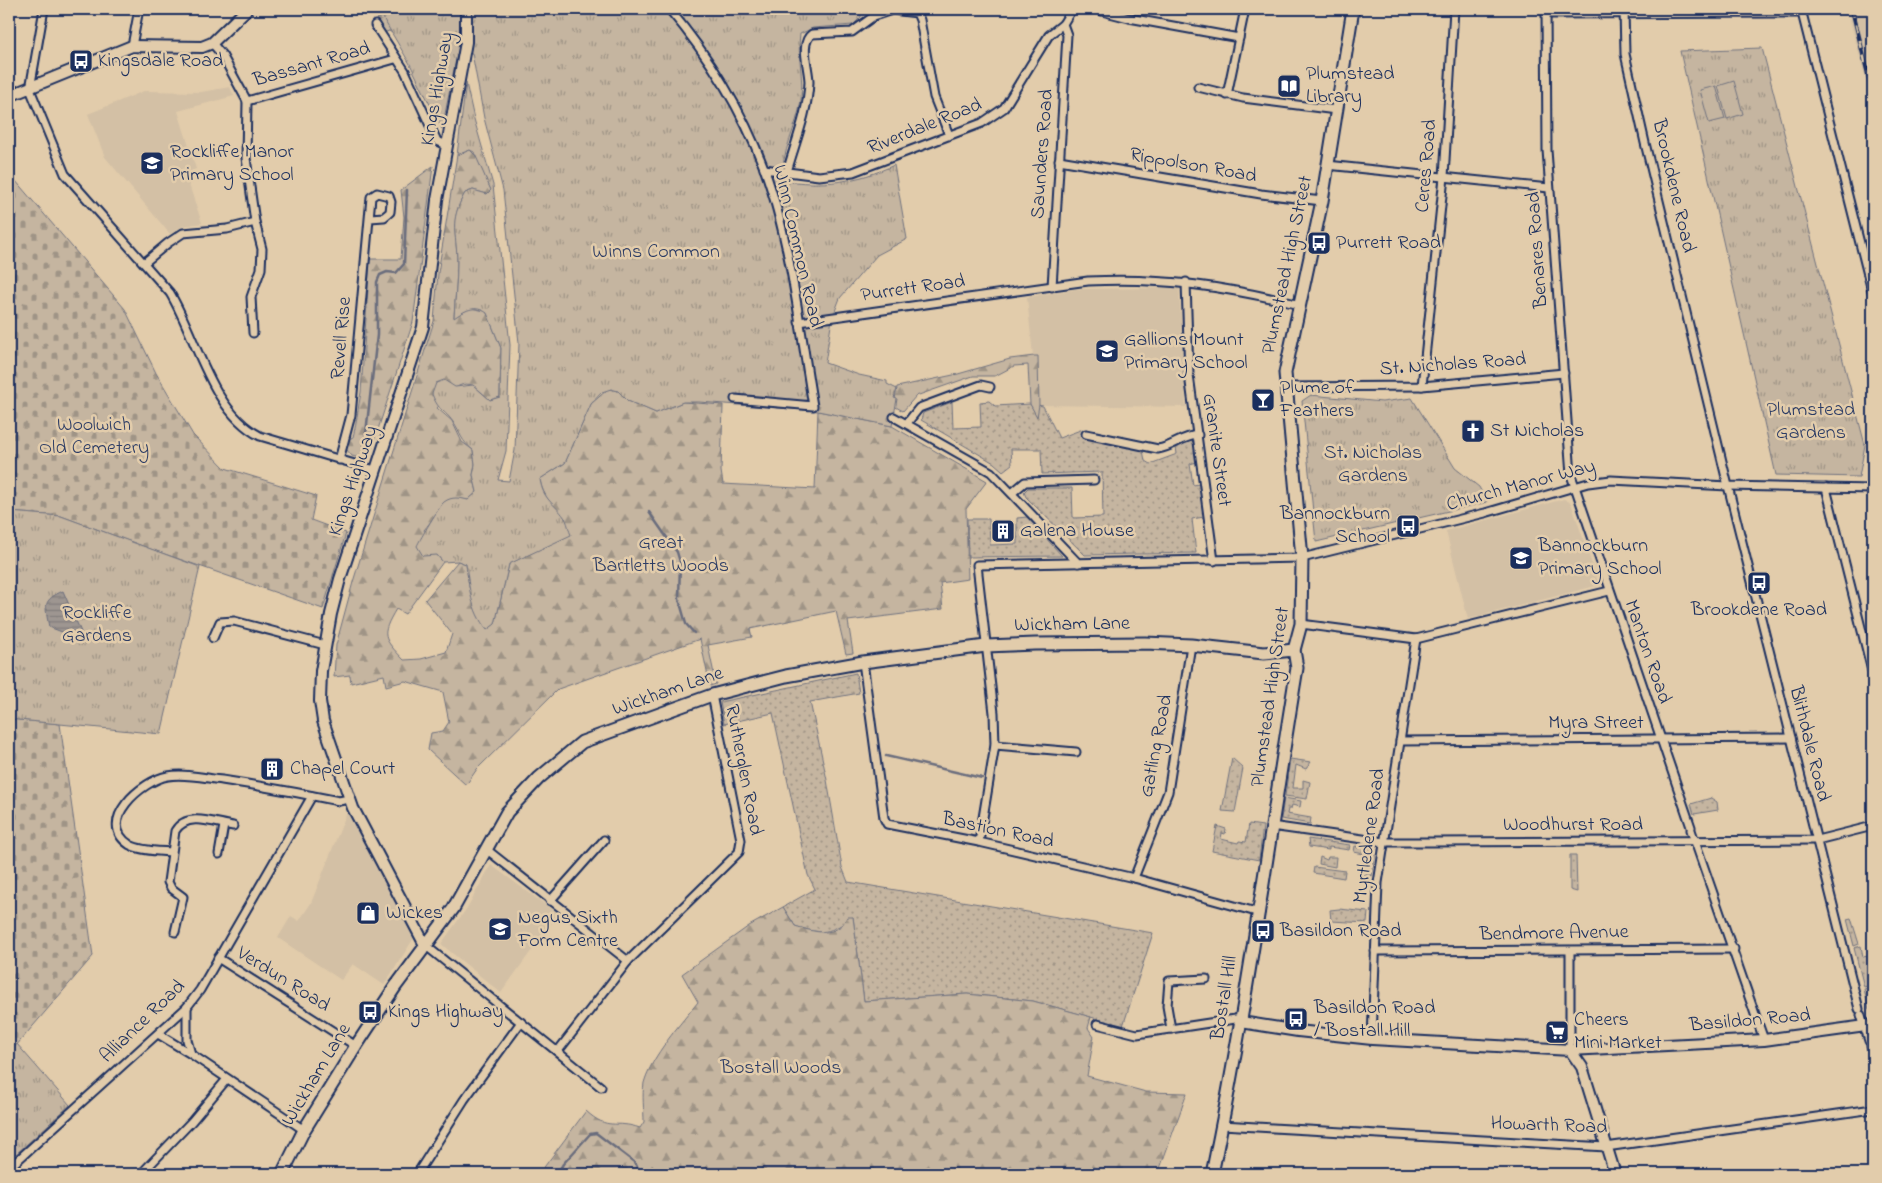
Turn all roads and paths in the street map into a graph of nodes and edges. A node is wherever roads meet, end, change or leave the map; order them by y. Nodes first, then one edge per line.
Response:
1 (44, 9) edge
2 (139, 9) edge
3 (247, 9) edge
4 (466, 9) edge
5 (669, 9) edge
6 (1072, 9) edge
7 (1094, 9) edge
8 (1245, 9) edge
9 (1354, 9) edge
10 (1454, 9) edge
11 (1546, 11) edge
12 (1624, 11) edge
13 (1802, 11) edge
14 (1064, 24) junction
15 (375, 25) dead end
16 (1239, 38) junction
17 (212, 42) junction
18 (132, 46) junction
19 (395, 59) junction
20 (1198, 88) dead end
21 (30, 89) junction
22 (1227, 95) junction
23 (9, 96) edge
24 (247, 101) junction
25 (1336, 110) junction
26 (949, 135) junction
27 (447, 145) junction
28 (1059, 160) junction
29 (1328, 165) junction
30 (764, 169) junction
31 (787, 172) junction
32 (1444, 177) junction
33 (1549, 188) junction
34 (1322, 201) junction
35 (370, 218) dead end
36 (255, 222) junction
37 (144, 263) junction
38 (1186, 282) junction
39 (1052, 287) junction
40 (1873, 295) edge
41 (1300, 305) junction
42 (799, 322) junction
43 (254, 333) dead end
44 (1564, 372) junction
45 (1422, 386) junction
46 (990, 387) dead end
47 (1285, 387) junction
48 (735, 399) dead end
49 (894, 417) dead end
50 (907, 423) junction
51 (1086, 434) dead end
52 (1198, 434) junction
53 (339, 460) junction
54 (376, 470) junction
55 (1094, 480) dead end
56 (1728, 486) junction
57 (1574, 488) junction
58 (1826, 488) junction
59 (1873, 489) edge
60 (1012, 493) junction
61 (1302, 558) junction
62 (1214, 561) junction
63 (1078, 563) junction
64 (1609, 591) junction
65 (1301, 624) junction
66 (213, 638) dead end
67 (1416, 639) junction
68 (1191, 644) junction
69 (325, 645) junction
70 (986, 646) junction
71 (1294, 650) junction
72 (863, 662) junction
73 (1873, 675) edge
74 (712, 695) junction
75 (1791, 738) junction
76 (1660, 739) junction
77 (1400, 740) junction
78 (995, 745) junction
79 (1076, 752) dead end
80 (312, 796) junction
81 (348, 799) junction
82 (224, 825) junction
83 (233, 826) dead end
84 (1271, 826) junction
85 (1873, 826) edge
86 (604, 840) dead end
87 (1817, 840) junction
88 (1695, 841) junction
89 (979, 842) junction
90 (1384, 842) junction
91 (486, 848) junction
92 (171, 852) junction
93 (219, 854) dead end
94 (1134, 878) junction
95 (550, 901) junction
96 (1260, 913) junction
97 (175, 932) dead end
98 (425, 945) junction
99 (1734, 949) junction
100 (1375, 951) junction
101 (1570, 951) junction
102 (218, 958) junction
103 (628, 961) junction
104 (1206, 979) dead end
105 (187, 1007) junction
106 (1241, 1020) junction
107 (521, 1022) junction
108 (1097, 1024) dead end
109 (1869, 1026) edge
110 (1171, 1029) junction
111 (158, 1034) junction
112 (1372, 1039) junction
113 (1764, 1040) junction
114 (356, 1046) junction
115 (1871, 1047) edge
116 (558, 1050) junction
117 (1570, 1050) junction
118 (191, 1054) junction
119 (227, 1079) junction
120 (601, 1087) dead end
121 (1873, 1109) edge
122 (1222, 1125) junction
123 (304, 1130) junction
124 (1606, 1147) junction
125 (9, 1168) edge
126 (141, 1174) edge
127 (282, 1174) edge
128 (417, 1174) edge
129 (1212, 1174) edge
130 (1615, 1174) edge

1 - 21 street
2 - 18 street
3 - 17 street
4 - 27 street, Kings Highway
5 - 30 street, Winn Common Road
6 - 14 street, Riverdale Road
7 - 16 street
8 - 16 street
9 - 25 main road, Plumstead High Street
10 - 32 street, Ceres Road
11 - 12 street
11 - 33 street, Benares Road
12 - 13 street
12 - 56 street, Brookdene Road
13 - 40 street
14 - 26 street, Riverdale Road
14 - 28 street, Saunders Road
15 - 19 street
16 - 22 street
17 - 18 street
17 - 24 street, Bassant Road
18 - 21 street
19 - 24 street, Bassant Road
19 - 27 street
20 - 22 street
21 - 23 street
21 - 37 street
22 - 25 street
24 - 36 street
25 - 29 main road, Plumstead High Street
26 - 31 street, Riverdale Road
26 - 31 street
27 - 54 street, Kings Highway
28 - 34 street, Rippolson Road
28 - 39 street, Saunders Road
29 - 32 street
29 - 34 main road, Plumstead High Street
30 - 31 street, Riverdale Road
30 - 42 street, Winn Common Road
32 - 33 street
32 - 45 street, Ceres Road
33 - 44 street, Benares Road
34 - 41 main road, Plumstead High Street
35 - 53 street, Revell Rise
36 - 37 street
36 - 43 street
37 - 53 street
38 - 39 street, Purrett Road
38 - 41 street, Purrett Road
38 - 52 street, Granite Street
39 - 42 street, Purrett Road
41 - 47 main road, Plumstead High Street
42 - 48 street, Winn Common Road
44 - 45 street, St. Nicholas Road
44 - 57 street, Benares Road
45 - 47 street, St. Nicholas Road
46 - 50 street
47 - 61 main road, Plumstead High Street
49 - 50 street
50 - 60 street
51 - 52 street
52 - 62 street, Granite Street
53 - 54 street
54 - 69 street, Kings Highway
55 - 60 street
56 - 57 street, Church Manor Way
56 - 58 street, Church Manor Way
56 - 75 street, Blithdale Road
57 - 61 street, Church Manor Way
57 - 64 street, Manton Road
58 - 59 street, Church Manor Way
58 - 73 street
60 - 63 street
61 - 62 street, Church Manor Way
61 - 65 main road, Plumstead High Street
62 - 63 street, Church Manor Way
63 - 70 street, Church Manor Way
64 - 67 street
64 - 76 street, Manton Road
65 - 67 street
65 - 71 main road, Plumstead High Street
66 - 69 street
67 - 77 street, Myrtledene Road
68 - 70 main road, Wickham Lane
68 - 71 main road, Wickham Lane
68 - 94 street, Gatling Road
69 - 81 street, Kings Highway
70 - 72 main road, Wickham Lane
70 - 78 street
71 - 84 main road, Plumstead High Street
72 - 74 main road, Wickham Lane
72 - 89 street, Bastion Road
74 - 91 main road, Wickham Lane
74 - 103 street, Rutherglen Road
75 - 76 street, Myra Street
75 - 87 street, Blithdale Road
76 - 77 street, Myra Street
76 - 88 street, Manton Road
77 - 90 street, Myrtledene Road
78 - 79 street
78 - 89 street
80 - 81 street
80 - 92 street
80 - 102 street, Alliance Road
81 - 98 street, Kings Highway
82 - 83 street
82 - 92 street
82 - 93 street
84 - 90 street, Woodhurst Road
84 - 96 main road, Bostall Hill
85 - 87 street, Woodhurst Road
86 - 95 street
87 - 88 street, Woodhurst Road
87 - 109 street, Blithdale Road
88 - 90 street, Woodhurst Road
88 - 99 street, Manton Road
89 - 94 street, Bastion Road
90 - 100 street, Myrtledene Road
91 - 95 street
91 - 98 main road, Wickham Lane
92 - 97 street
94 - 96 street, Bastion Road
95 - 103 street
96 - 106 main road, Bostall Hill
98 - 107 street
98 - 114 main road, Wickham Lane
99 - 101 street, Bendmore Avenue
99 - 113 street, Manton Road
100 - 101 street, Bendmore Avenue
100 - 112 street, Myrtledene Road
101 - 117 street
102 - 105 street, Alliance Road
102 - 114 street, Verdun Road
103 - 116 street, Rutherglen Road
104 - 110 street
105 - 111 street, Alliance Road
105 - 118 street
106 - 110 street
106 - 112 street, Basildon Road
106 - 122 main road, Bostall Hill
107 - 116 street
107 - 128 street
108 - 110 street
109 - 113 street, Basildon Road
109 - 115 street
111 - 118 street
111 - 125 street, Alliance Road
112 - 117 street, Basildon Road
113 - 117 street, Basildon Road
114 - 123 main road, Wickham Lane
116 - 120 street
117 - 124 street
118 - 119 street
119 - 123 street
119 - 126 street
121 - 124 street, Howarth Road
122 - 124 street, Howarth Road
122 - 129 main road, Bostall Hill
123 - 127 main road, Wickham Lane
124 - 130 street

